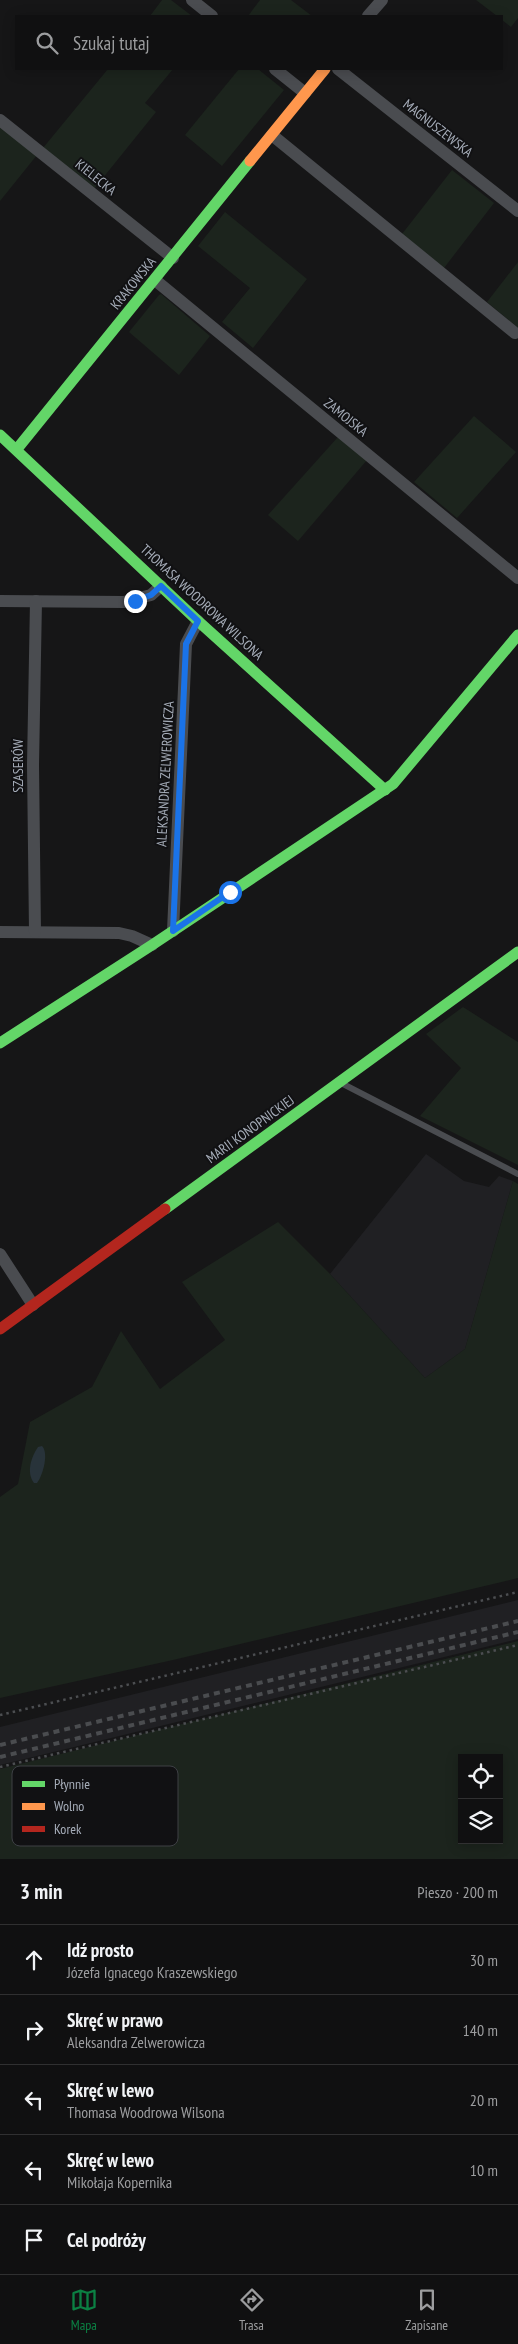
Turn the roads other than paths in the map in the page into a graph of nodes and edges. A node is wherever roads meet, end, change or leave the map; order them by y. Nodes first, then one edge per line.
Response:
1 (192, 0) edge
2 (382, 0) edge
3 (211, 15) edge
4 (369, 15) edge
5 (276, 70) edge
6 (324, 70) edge
7 (339, 70) edge
8 (305, 93) junction
9 (0, 120) edge
10 (272, 135) junction
11 (518, 211) edge
12 (173, 258) junction
13 (155, 280) junction
14 (515, 333) dead end
15 (0, 434) edge
16 (17, 449) junction
17 (518, 578) edge
18 (161, 586) junction
19 (0, 601) edge
20 (36, 601) junction
21 (198, 621) junction
22 (518, 635) edge
23 (386, 790) junction
24 (173, 931) junction
25 (0, 932) edge
26 (35, 932) junction
27 (152, 945) junction
28 (518, 952) edge
29 (0, 1043) edge
30 (340, 1083) junction
31 (518, 1174) edge
32 (0, 1254) edge
33 (33, 1306) junction
34 (0, 1329) edge

1 - 3 street
2 - 4 street
5 - 8 street
6 - 8 street, KRAKOWSKA
7 - 11 street, MAGNUSZEWSKA
8 - 10 street, KRAKOWSKA
9 - 12 street, KIELECKA
10 - 12 street, KRAKOWSKA
10 - 14 street
12 - 13 street, KRAKOWSKA
13 - 16 street, KRAKOWSKA
13 - 17 street, ZAMOJSKA
15 - 16 street, THOMASA WOODROWA WILSONA
16 - 18 street, THOMASA WOODROWA WILSONA
18 - 20 street
18 - 21 street, THOMASA WOODROWA WILSONA
19 - 20 street
20 - 26 street, SZASERÓW
21 - 23 street, THOMASA WOODROWA WILSONA
21 - 24 street, ALEKSANDRA ZELWEROWICZA
22 - 23 street
23 - 24 street
24 - 27 street
25 - 26 street
26 - 27 street
27 - 29 street
28 - 30 street, MARII KONOPNICKIEJ
30 - 31 lane
30 - 33 street, MARII KONOPNICKIEJ
32 - 33 street
33 - 34 street, MARII KONOPNICKIEJ

